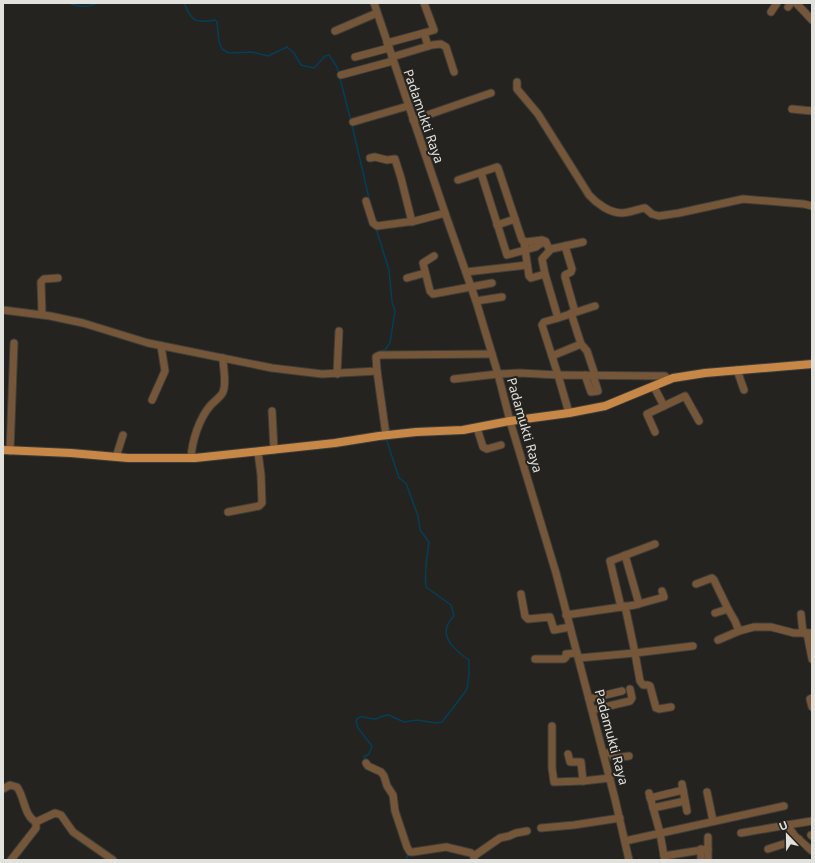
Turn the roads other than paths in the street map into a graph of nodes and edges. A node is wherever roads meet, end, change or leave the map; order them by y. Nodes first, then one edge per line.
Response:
1 (374, 3) edge
2 (424, 3) edge
3 (777, 3) edge
4 (796, 3) edge
5 (771, 12) dead end
6 (377, 13) junction
7 (812, 20) edge
8 (335, 31) dead end
9 (424, 33) junction
10 (388, 45) junction
11 (428, 46) junction
12 (355, 57) dead end
13 (392, 59) junction
14 (454, 72) dead end
15 (341, 75) dead end
16 (517, 82) dead end
17 (491, 92) dead end
18 (408, 106) junction
19 (792, 109) dead end
20 (812, 111) edge
21 (413, 120) junction
22 (353, 122) dead end
23 (370, 158) dead end
24 (481, 173) junction
25 (458, 180) dead end
26 (366, 202) dead end
27 (812, 206) edge
28 (445, 213) junction
29 (515, 219) junction
30 (412, 222) junction
31 (497, 224) junction
32 (524, 242) junction
33 (546, 242) junction
34 (582, 242) dead end
35 (564, 246) junction
36 (550, 250) junction
37 (525, 251) junction
38 (434, 256) dead end
39 (527, 265) junction
40 (466, 272) junction
41 (425, 273) junction
42 (544, 274) junction
43 (58, 278) dead end
44 (407, 278) dead end
45 (492, 283) dead end
46 (471, 286) junction
47 (502, 297) dead end
48 (476, 301) junction
49 (595, 306) dead end
50 (3, 310) edge
51 (573, 313) junction
52 (42, 314) junction
53 (558, 318) junction
54 (339, 331) dead end
55 (14, 343) dead end
56 (581, 344) junction
57 (161, 346) junction
58 (492, 354) junction
59 (552, 356) junction
60 (223, 358) junction
61 (812, 364) edge
62 (737, 370) junction
63 (377, 371) junction
64 (337, 374) junction
65 (498, 374) junction
66 (558, 375) junction
67 (585, 375) junction
68 (594, 375) junction
69 (454, 379) dead end
70 (669, 380) junction
71 (654, 387) junction
72 (744, 390) dead end
73 (152, 400) dead end
74 (664, 406) junction
75 (272, 411) dead end
76 (568, 413) junction
77 (510, 421) junction
78 (700, 421) dead end
79 (477, 428) junction
80 (655, 432) dead end
81 (123, 435) dead end
82 (386, 435) junction
83 (501, 445) dead end
84 (7, 450) edge
85 (274, 450) junction
86 (258, 452) junction
87 (116, 457) junction
88 (192, 458) junction
89 (228, 512) dead end
90 (655, 544) dead end
91 (625, 555) junction
92 (696, 584) dead end
93 (662, 591) dead end
94 (521, 594) dead end
95 (639, 604) junction
96 (623, 607) junction
97 (728, 609) junction
98 (715, 613) dead end
99 (801, 614) dead end
100 (566, 615) junction
101 (570, 627) junction
102 (739, 631) junction
103 (807, 633) edge
104 (718, 640) dead end
105 (693, 646) dead end
106 (635, 653) junction
107 (578, 655) junction
108 (536, 659) dead end
109 (812, 659) edge
110 (812, 698) edge
111 (589, 699) junction
112 (671, 707) dead end
113 (812, 707) edge
114 (592, 710) junction
115 (552, 726) dead end
116 (603, 753) junction
117 (568, 754) dead end
118 (629, 756) dead end
119 (366, 763) dead end
120 (610, 778) junction
121 (583, 781) junction
122 (3, 789) edge
123 (707, 792) dead end
124 (685, 801) junction
125 (784, 806) dead end
126 (653, 808) junction
127 (687, 811) dead end
128 (620, 818) junction
129 (714, 821) junction
130 (812, 821) edge
131 (36, 822) junction
132 (787, 825) junction
133 (541, 828) dead end
134 (527, 832) dead end
135 (660, 833) junction
136 (741, 833) dead end
137 (708, 837) dead end
138 (799, 839) junction
139 (625, 841) junction
140 (704, 849) junction
141 (768, 849) dead end
142 (812, 851) edge
143 (675, 857) edge
144 (474, 858) edge
145 (665, 858) edge
146 (11, 860) edge
147 (113, 860) edge
148 (629, 860) edge
149 (701, 860) edge
150 (708, 860) edge

1 - 6 street, Padamukti Raya
2 - 9 street
3 - 5 street
4 - 7 street
6 - 8 street
6 - 10 street, Padamukti Raya
9 - 10 street
9 - 11 street
10 - 12 street
10 - 13 street, Padamukti Raya
11 - 13 street
11 - 14 street
13 - 15 street
13 - 18 street, Padamukti Raya
16 - 27 street
17 - 21 street
18 - 21 street, Padamukti Raya
18 - 22 street
19 - 20 street
21 - 28 street, Padamukti Raya
23 - 30 street
24 - 25 street
24 - 29 street
24 - 31 street
26 - 30 street
28 - 30 street
28 - 40 street, Padamukti Raya
29 - 31 street
29 - 32 street
31 - 37 street
32 - 33 street
32 - 37 street
33 - 36 street
33 - 37 street
34 - 35 street
35 - 36 street
35 - 51 street
36 - 42 street
37 - 39 street
38 - 41 street
39 - 40 street
39 - 42 street
40 - 46 street, Padamukti Raya
41 - 44 street
41 - 46 street
42 - 53 street
43 - 52 street
45 - 46 street
46 - 48 street, Padamukti Raya
47 - 48 street
48 - 58 street, Padamukti Raya
49 - 51 street
50 - 52 street
51 - 53 street
51 - 56 street
52 - 57 street
53 - 59 street
54 - 64 street
55 - 84 street
56 - 59 street
56 - 68 street
57 - 60 street
57 - 73 street
58 - 63 street
58 - 65 street, Padamukti Raya
59 - 66 street
60 - 64 street
60 - 88 street
61 - 62 main road
62 - 70 main road
62 - 72 street
63 - 64 street
63 - 82 street
65 - 66 street
65 - 69 street
65 - 77 street, Padamukti Raya
66 - 67 street
66 - 76 street
67 - 68 street
67 - 68 street
68 - 70 street
70 - 71 main road
71 - 74 street
71 - 76 main road
74 - 78 street
74 - 80 street
75 - 85 street
76 - 77 main road
77 - 79 main road
77 - 100 street, Padamukti Raya
79 - 82 main road
79 - 83 street
81 - 87 street
82 - 85 main road
84 - 87 main road
85 - 86 main road
86 - 88 main road
86 - 89 street
87 - 88 main road
90 - 91 street
91 - 95 street
91 - 96 street
92 - 97 street
93 - 95 street
94 - 101 street
95 - 96 street
96 - 100 street
96 - 106 street
97 - 98 street
97 - 102 street
99 - 103 street
100 - 101 street, Padamukti Raya
101 - 107 street, Padamukti Raya
102 - 103 street
102 - 104 street
103 - 109 street
105 - 106 street
106 - 107 street
106 - 112 street
107 - 108 street
107 - 111 street, Padamukti Raya
110 - 113 street
111 - 114 street, Padamukti Raya
111 - 114 street
114 - 116 street, Padamukti Raya
115 - 121 street
116 - 118 street
116 - 120 street, Padamukti Raya
117 - 121 street
119 - 144 street
120 - 121 street
120 - 128 street, Padamukti Raya
122 - 131 street
123 - 129 street
124 - 126 street
124 - 126 street
124 - 127 street
125 - 129 street
126 - 135 street
128 - 133 street
128 - 139 street, Padamukti Raya
129 - 135 street
130 - 132 street
131 - 146 street
131 - 147 street
132 - 136 street
132 - 138 street
134 - 144 street
135 - 139 street
135 - 145 street
137 - 140 street
138 - 141 street
138 - 142 street
139 - 148 street, Padamukti Raya
140 - 143 street
140 - 149 street
140 - 150 street
143 - 145 street

